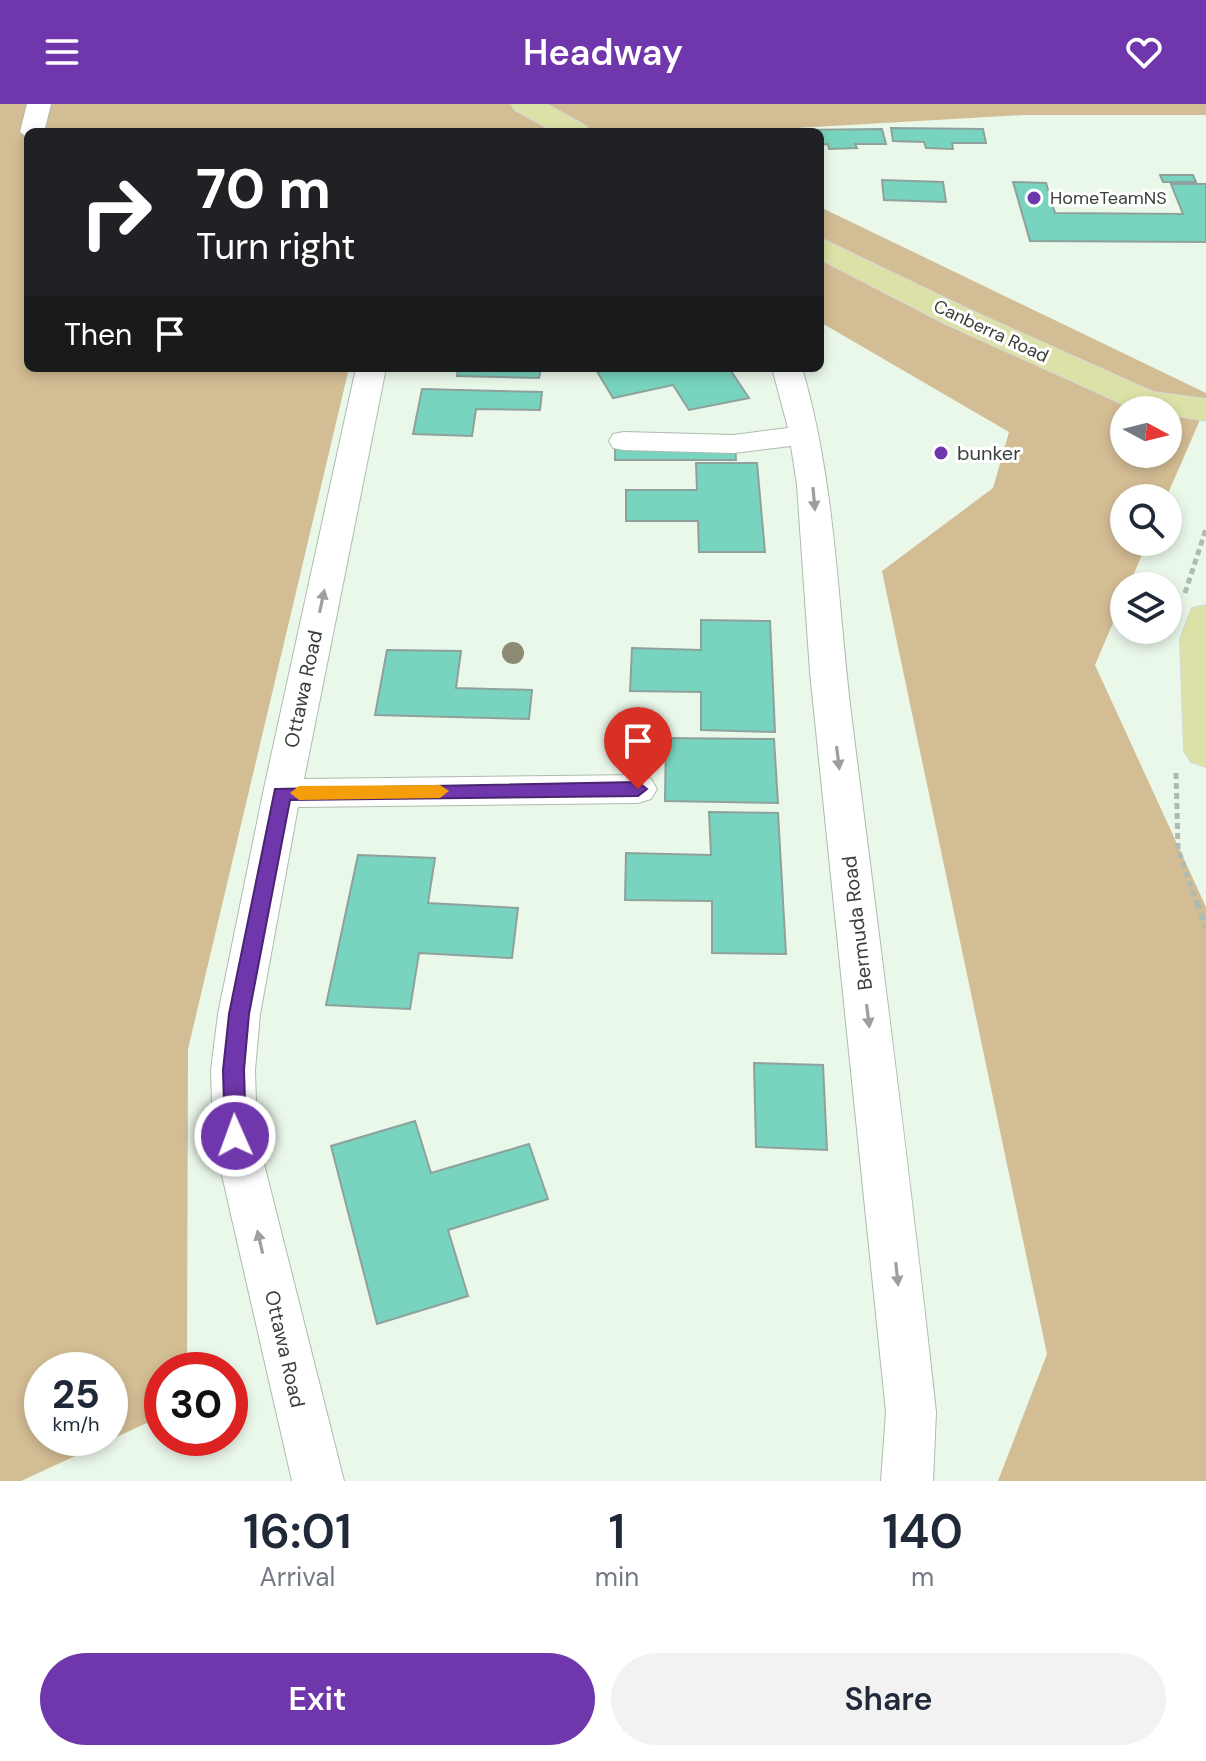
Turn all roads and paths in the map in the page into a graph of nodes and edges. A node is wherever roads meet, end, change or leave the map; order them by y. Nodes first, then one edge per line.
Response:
1 (39, 104) edge
2 (525, 104) edge
3 (33, 128) edge
4 (569, 128) edge
5 (824, 249) edge
6 (370, 372) edge
7 (788, 372) edge
8 (1135, 396) edge
9 (1182, 408) edge
10 (1206, 410) edge
11 (1182, 417) edge
12 (1206, 428) edge
13 (804, 435) junction
14 (624, 441) dead end
15 (1206, 618) edge
16 (1206, 751) edge
17 (638, 789) dead end
18 (282, 793) junction
19 (318, 1481) edge
20 (907, 1481) edge

1 - 3 street
2 - 4 main road
5 - 8 main road, Canberra Road
18 -> 6 street, Ottawa Road
7 - 13 street, Bermuda Road
9 - 10 main road
11 - 12 main road, Canberra Road
13 - 14 street
13 -> 20 street, Bermuda Road
15 - 16 main road
17 - 18 street
19 -> 18 street, Ottawa Road

